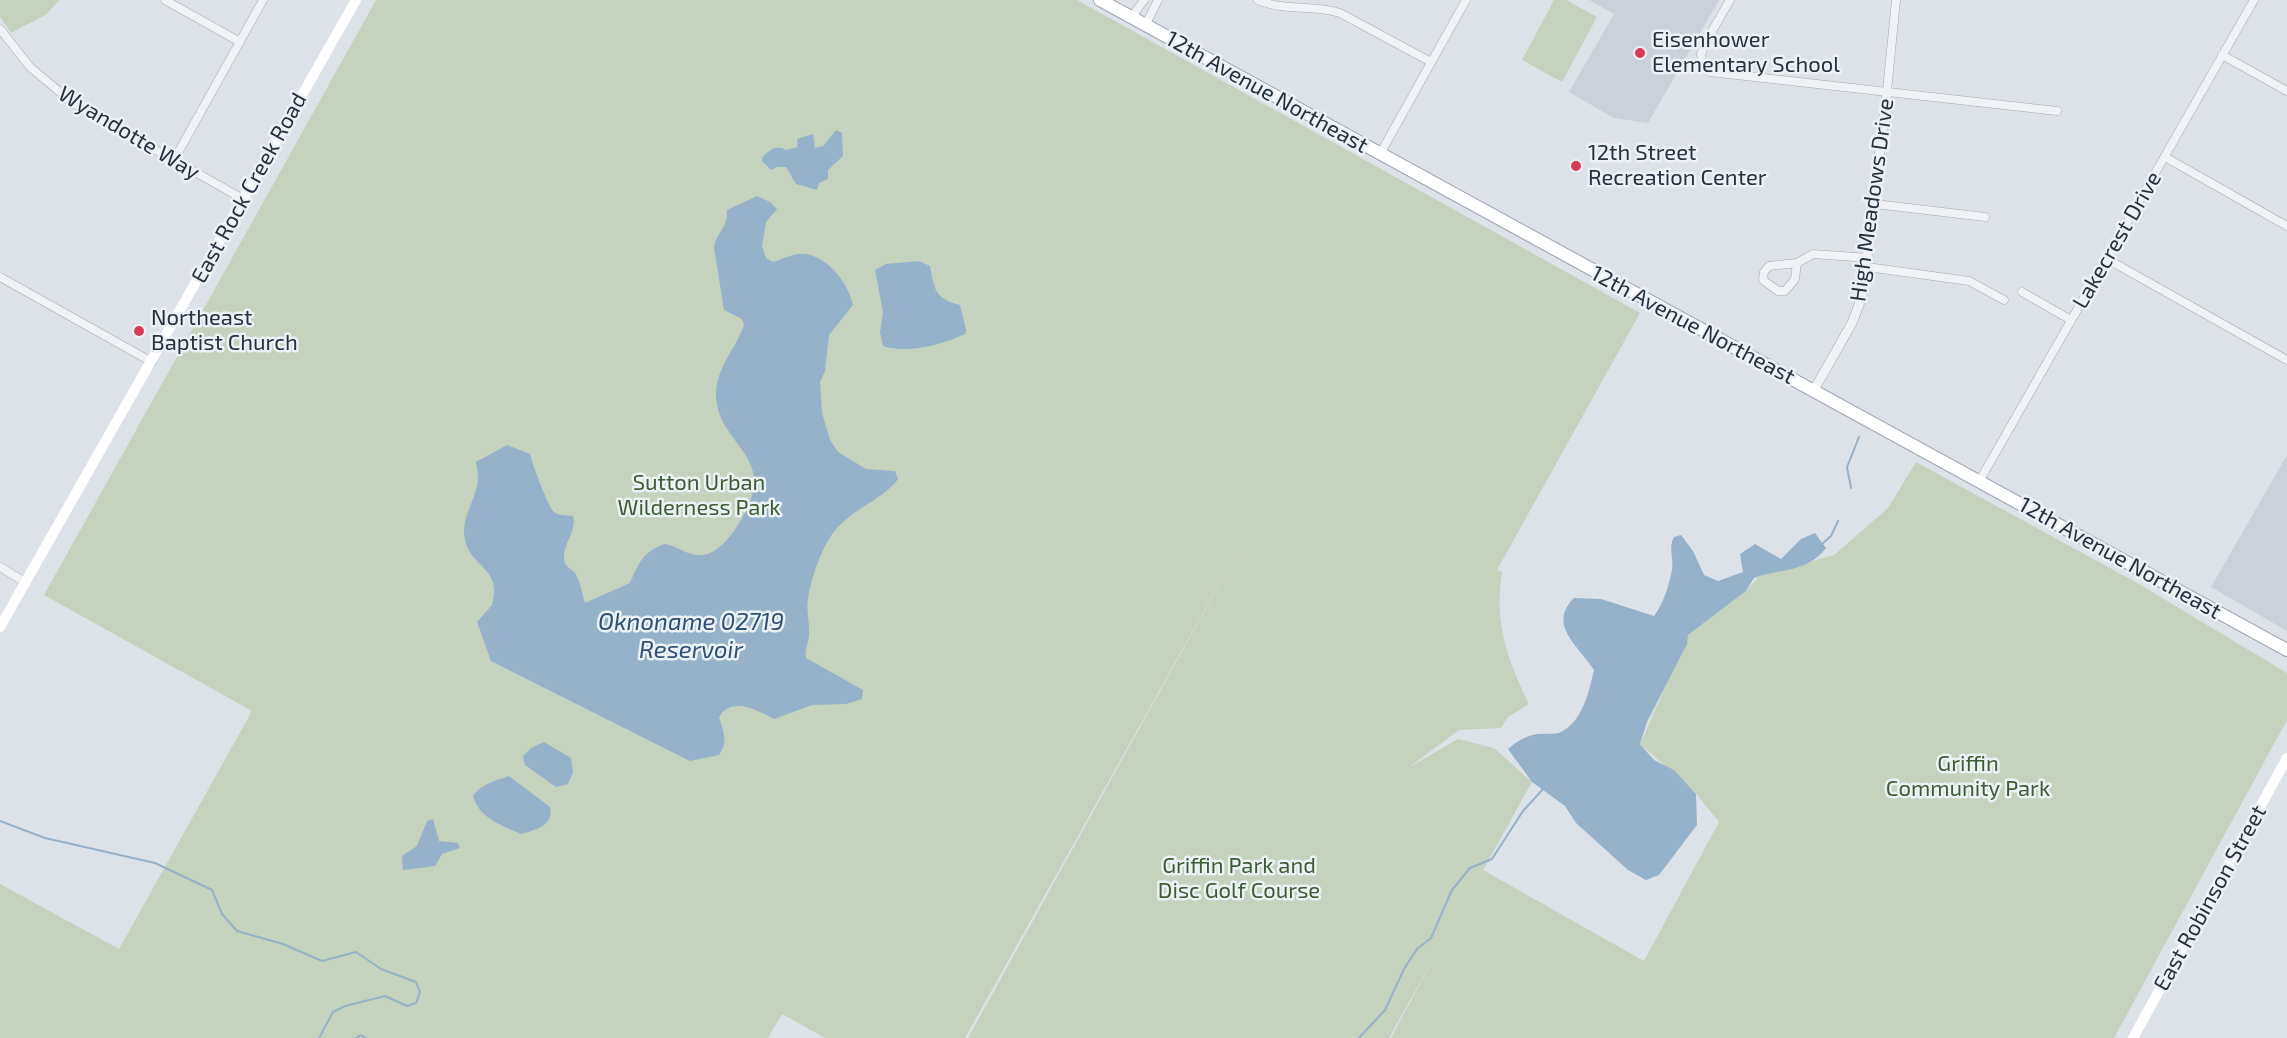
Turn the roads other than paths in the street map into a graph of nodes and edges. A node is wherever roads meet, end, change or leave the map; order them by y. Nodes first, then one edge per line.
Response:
1 (165, 0) edge
2 (263, 0) edge
3 (356, 0) edge
4 (1100, 0) edge
5 (1144, 0) edge
6 (1158, 0) edge
7 (1258, 0) edge
8 (1466, 0) edge
9 (1730, 0) edge
10 (1896, 0) edge
11 (2254, 0) edge
12 (1131, 18) junction
13 (1145, 26) junction
14 (0, 29) edge
15 (240, 42) junction
16 (2222, 55) junction
17 (1431, 62) junction
18 (2287, 91) edge
19 (1887, 92) junction
20 (2057, 111) dead end
21 (1380, 154) junction
22 (2165, 157) junction
23 (174, 160) junction
24 (243, 198) junction
25 (1875, 204) junction
26 (1985, 217) dead end
27 (2287, 226) edge
28 (2107, 259) junction
29 (1797, 263) junction
30 (1868, 263) junction
31 (0, 277) edge
32 (2022, 292) dead end
33 (2004, 300) dead end
34 (2072, 320) junction
35 (2287, 360) edge
36 (152, 362) junction
37 (1814, 390) junction
38 (1980, 480) junction
39 (0, 567) edge
40 (25, 582) junction
41 (0, 627) edge
42 (2287, 650) edge
43 (2287, 758) edge
44 (2133, 1038) edge

1 - 15 street
2 - 15 street
3 - 24 main road, East Rock Creek Road
4 - 12 main road, 12th Avenue Northeast
5 - 12 street
6 - 13 street
7 - 17 street
8 - 17 street
9 - 19 street
10 - 19 street, High Meadows Drive
11 - 16 street, Lakecrest Drive
12 - 13 main road, 12th Avenue Northeast
13 - 21 main road, 12th Avenue Northeast
14 - 23 street, Wyandotte Way
15 - 23 street
16 - 18 street
16 - 22 street, Lakecrest Drive
17 - 21 street
19 - 20 street
19 - 25 street, High Meadows Drive
21 - 37 main road, 12th Avenue Northeast
22 - 27 street
22 - 28 street, Lakecrest Drive
23 - 24 street, Wyandotte Way
24 - 36 main road, East Rock Creek Road
25 - 26 street
25 - 30 street, High Meadows Drive
28 - 34 street, Lakecrest Drive
28 - 35 street
29 - 29 street
29 - 30 street
30 - 33 street
30 - 37 street, High Meadows Drive
31 - 36 street
32 - 34 street
34 - 38 street, Lakecrest Drive
36 - 40 main road, East Rock Creek Road
37 - 38 main road, 12th Avenue Northeast
38 - 42 main road, 12th Avenue Northeast
39 - 40 street
40 - 41 main road, East Rock Creek Road
43 - 44 main road, East Robinson Street

